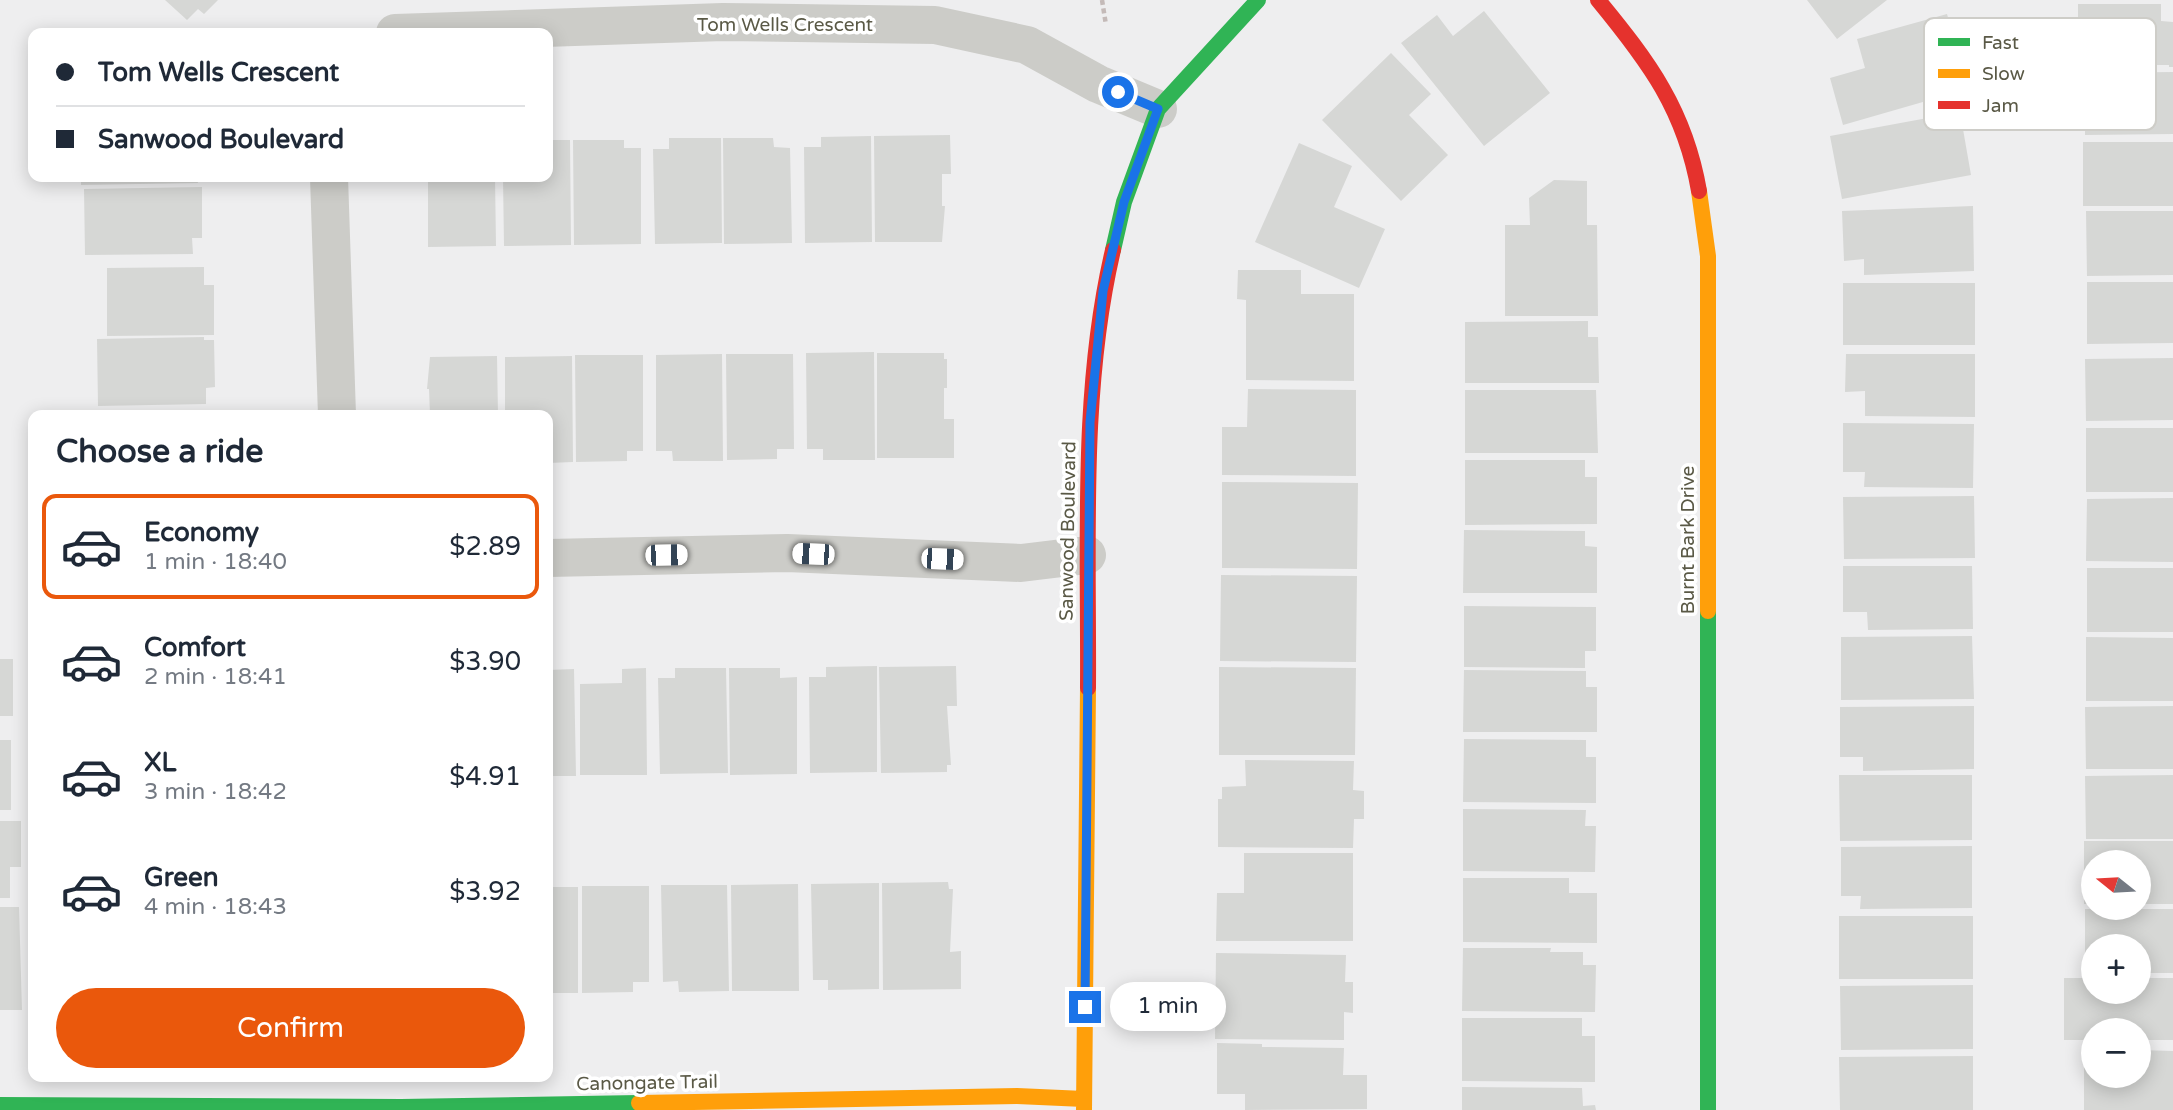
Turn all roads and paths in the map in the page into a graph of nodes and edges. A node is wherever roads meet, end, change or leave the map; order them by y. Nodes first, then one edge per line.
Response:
1 (1102, 0) edge
2 (1258, 0) edge
3 (1598, 0) edge
4 (1106, 25) dead end
5 (544, 28) edge
6 (1158, 109) junction
7 (329, 182) edge
8 (337, 410) edge
9 (1087, 555) junction
10 (553, 558) edge
11 (0, 1105) edge
12 (1084, 1105) edge
13 (422, 1108) edge
14 (1708, 1110) edge

1 - 4 path
2 - 6 street, Sanwood Boulevard
3 - 14 street, Burnt Bark Drive
5 - 6 street, Tom Wells Crescent
6 - 9 street, Sanwood Boulevard
7 - 8 street
9 - 10 street
9 - 12 street, Sanwood Boulevard
11 - 13 street, Canongate Trail
12 - 13 street, Canongate Trail

